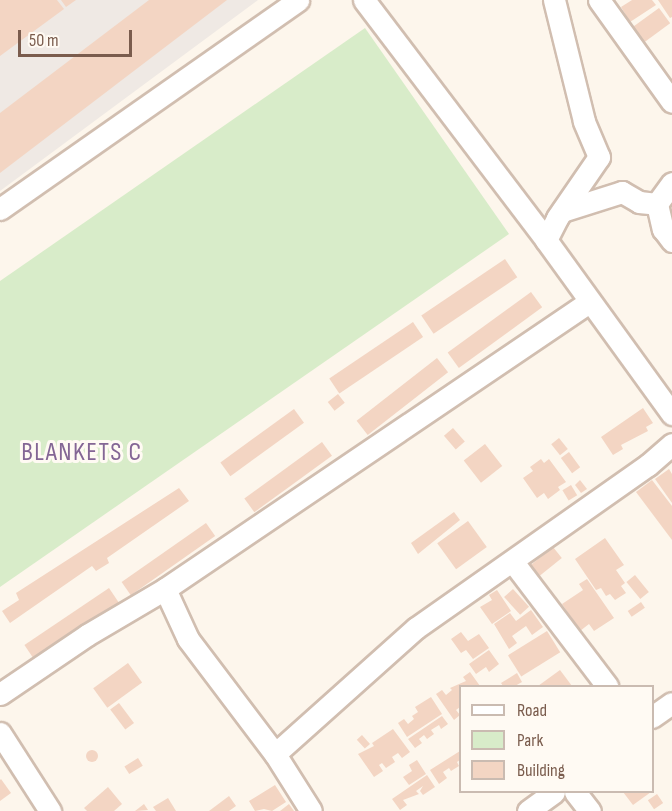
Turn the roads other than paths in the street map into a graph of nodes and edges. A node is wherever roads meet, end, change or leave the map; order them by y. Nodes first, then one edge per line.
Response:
1 (298, 0) edge
2 (364, 0) edge
3 (554, 0) edge
4 (598, 0) edge
5 (672, 102) edge
6 (672, 183) edge
7 (657, 204) junction
8 (0, 209) edge
9 (562, 211) junction
10 (546, 240) junction
11 (672, 241) edge
12 (589, 302) junction
13 (672, 414) edge
14 (672, 444) edge
15 (513, 562) junction
16 (165, 589) junction
17 (605, 685) edge
18 (0, 694) edge
19 (672, 703) edge
20 (654, 716) edge
21 (0, 733) edge
22 (275, 754) junction
23 (553, 793) edge
24 (576, 793) edge
25 (50, 811) edge
26 (311, 811) edge
27 (528, 811) edge
28 (590, 811) edge

1 - 8 street
2 - 10 street
3 - 9 street
4 - 5 street
6 - 7 street
7 - 9 street
7 - 11 street
9 - 10 street
10 - 12 street
12 - 13 street
12 - 16 street
14 - 15 street
15 - 17 street
15 - 22 street
16 - 18 street
16 - 22 street
19 - 20 street
21 - 25 street
22 - 26 street
23 - 27 street
24 - 28 street

